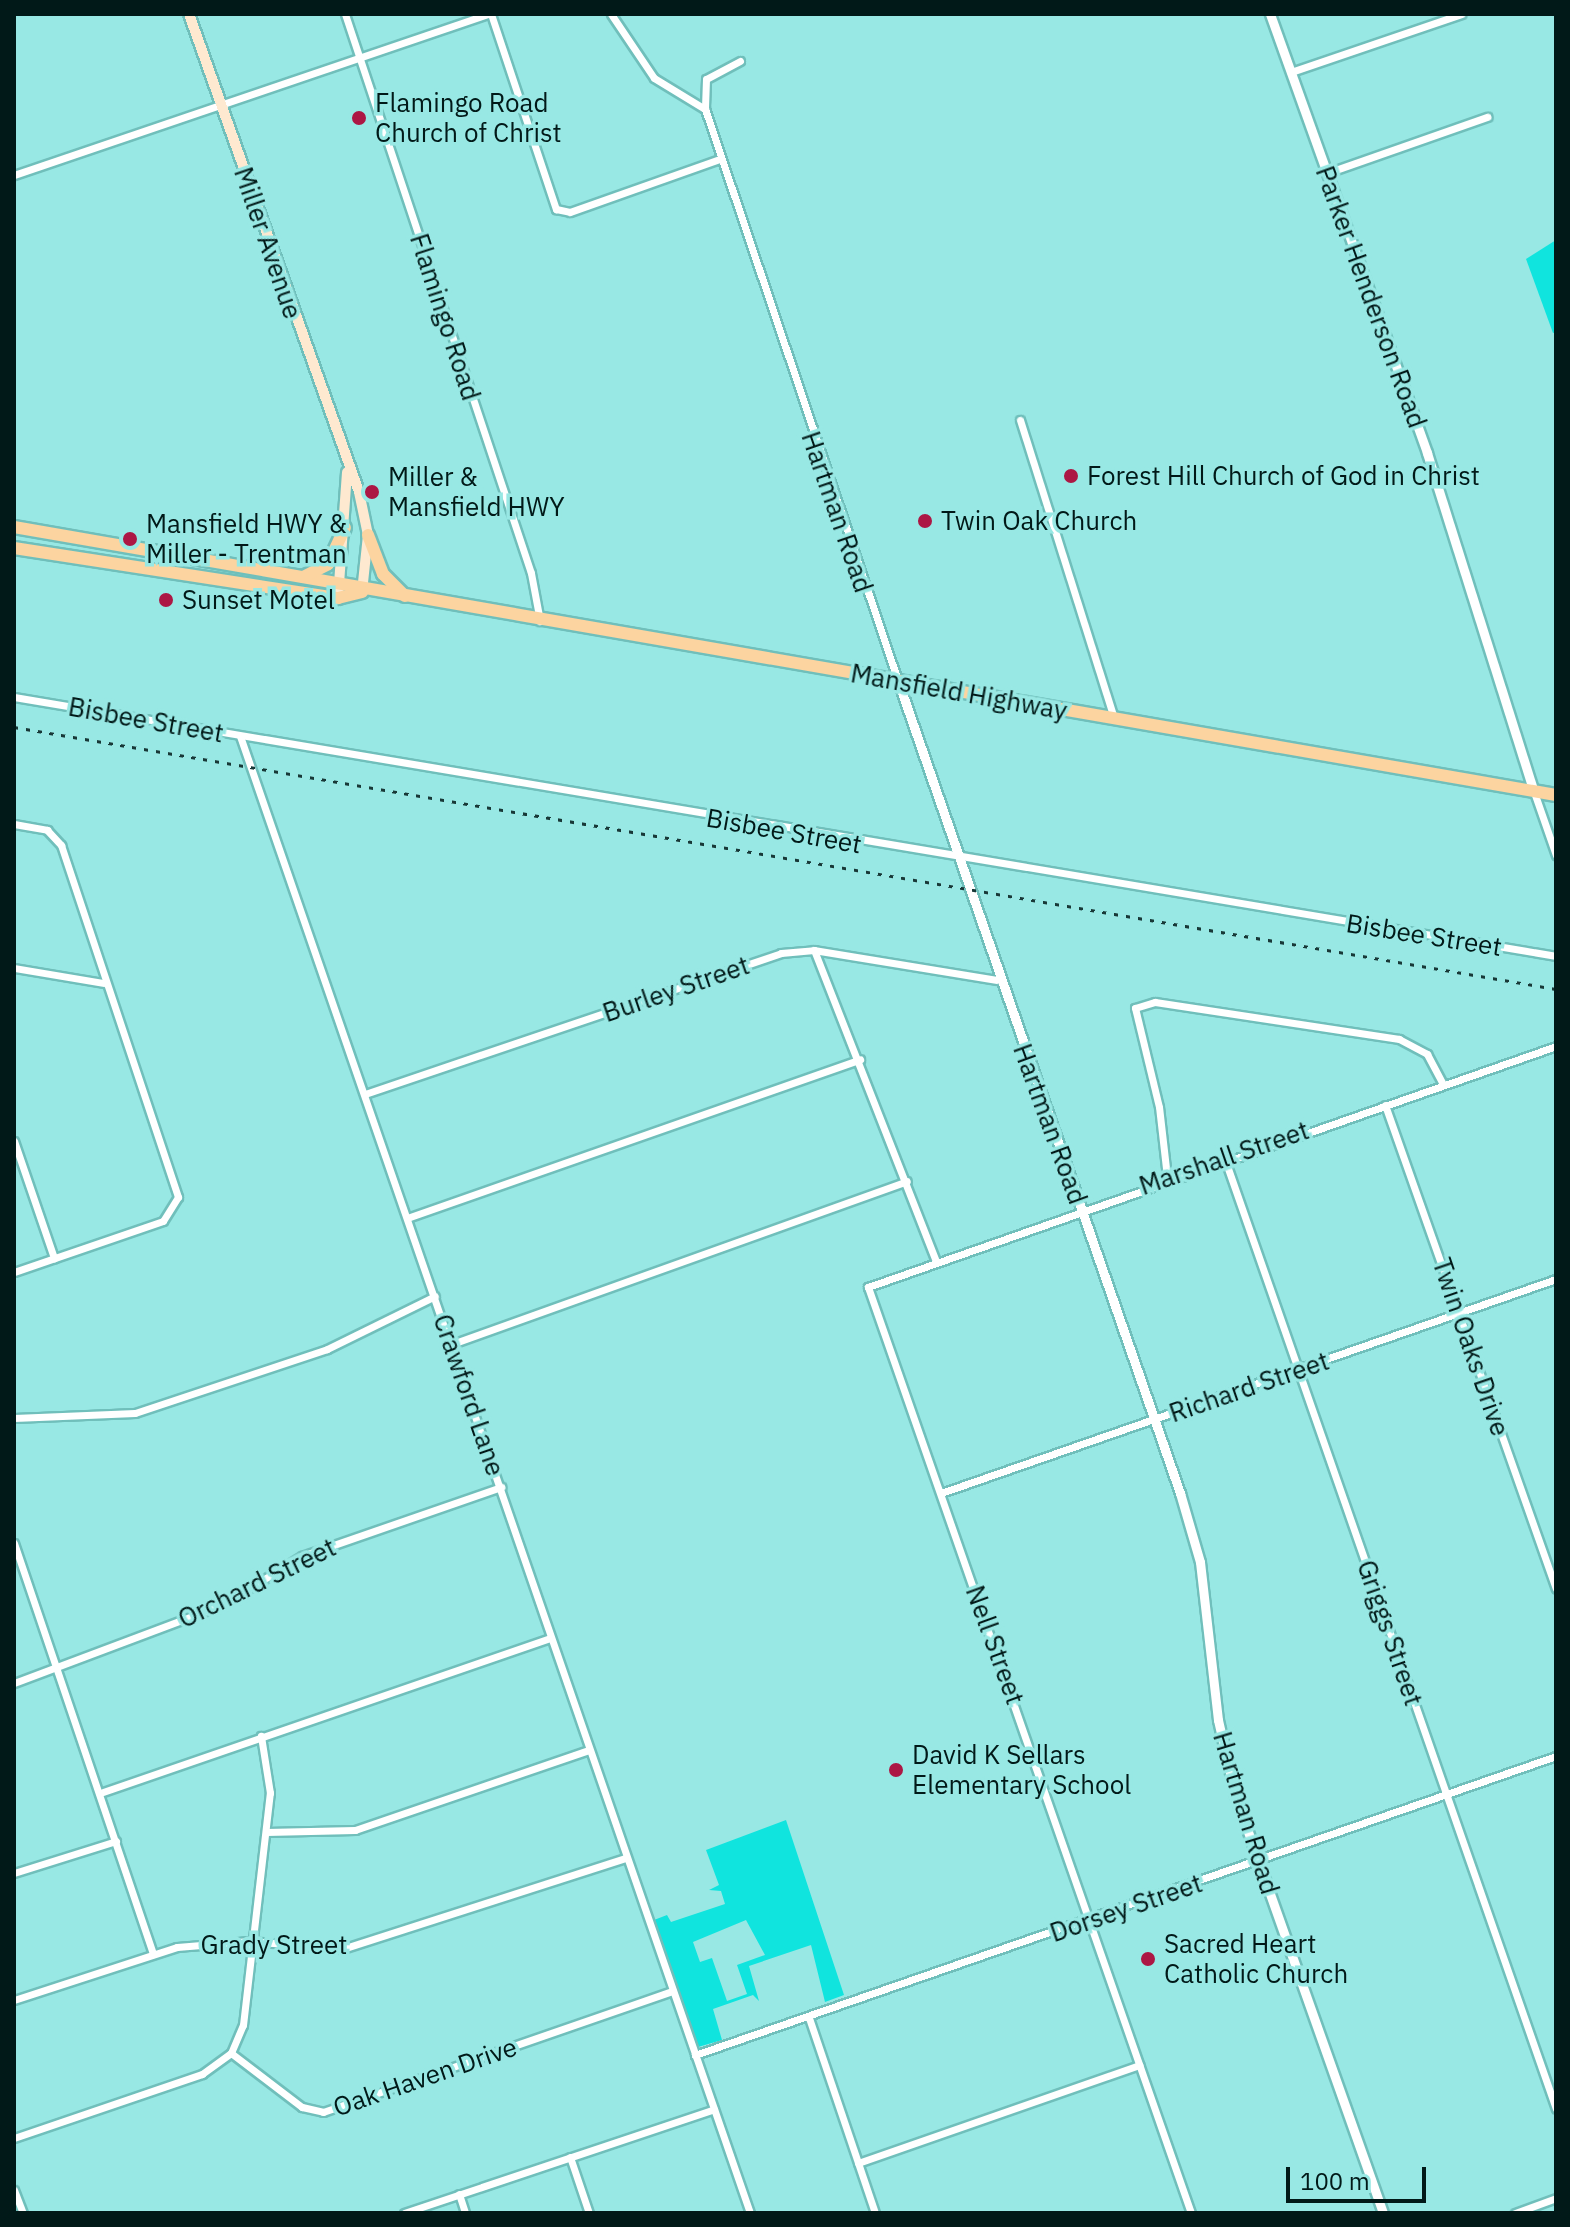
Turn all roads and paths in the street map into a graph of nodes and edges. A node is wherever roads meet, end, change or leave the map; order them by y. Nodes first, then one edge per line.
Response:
1 (189, 14) edge
2 (345, 14) edge
3 (489, 14) edge
4 (611, 14) edge
5 (1270, 14) edge
6 (1461, 14) edge
7 (359, 56) junction
8 (740, 61) dead end
9 (1291, 72) junction
10 (219, 104) junction
11 (705, 109) junction
12 (1487, 117) dead end
13 (720, 159) junction
14 (1327, 173) junction
15 (14, 175) edge
16 (1020, 420) dead end
17 (347, 472) junction
18 (14, 527) edge
19 (345, 528) junction
20 (368, 535) junction
21 (88, 541) junction
22 (14, 548) edge
23 (85, 560) junction
24 (303, 577) junction
25 (340, 583) junction
26 (362, 592) junction
27 (338, 598) junction
28 (411, 600) junction
29 (540, 622) junction
30 (898, 681) junction
31 (14, 697) edge
32 (1114, 719) junction
33 (240, 736) junction
34 (1534, 792) junction
35 (1556, 795) edge
36 (14, 824) edge
37 (1556, 855) edge
38 (961, 862) junction
39 (814, 950) junction
40 (1556, 956) edge
41 (14, 968) edge
42 (997, 980) junction
43 (104, 983) junction
44 (1556, 1046) edge
45 (860, 1059) junction
46 (1443, 1084) junction
47 (365, 1094) junction
48 (1385, 1105) junction
49 (14, 1141) edge
50 (1224, 1157) junction
51 (1167, 1177) junction
52 (907, 1181) junction
53 (1081, 1207) junction
54 (410, 1217) junction
55 (54, 1258) junction
56 (935, 1259) junction
57 (14, 1272) edge
58 (893, 1275) joint
59 (1556, 1279) edge
60 (435, 1296) junction
61 (1460, 1313) junction
62 (452, 1344) junction
63 (1298, 1370) junction
64 (14, 1418) edge
65 (1151, 1421) junction
66 (501, 1487) junction
67 (941, 1493) junction
68 (14, 1543) edge
69 (1556, 1589) edge
70 (550, 1638) junction
71 (57, 1668) junction
72 (14, 1683) edge
73 (261, 1736) junction
74 (588, 1750) junction
75 (1556, 1756) edge
76 (103, 1792) junction
77 (1447, 1794) junction
78 (266, 1832) junction
79 (116, 1841) junction
80 (625, 1858) junction
81 (1258, 1864) junction
82 (14, 1873) edge
83 (1091, 1920) junction
84 (250, 1941) junction
85 (153, 1954) junction
86 (673, 1991) junction
87 (14, 2000) edge
88 (809, 2018) junction
89 (231, 2053) junction
90 (695, 2055) junction
91 (1139, 2065) junction
92 (714, 2109) junction
93 (1556, 2109) edge
94 (14, 2138) edge
95 (570, 2157) junction
96 (858, 2163) junction
97 (14, 2190) edge
98 (459, 2194) junction
99 (1556, 2198) edge
100 (23, 2213) edge
101 (404, 2213) edge
102 (465, 2213) edge
103 (589, 2213) edge
104 (750, 2213) edge
105 (875, 2213) edge
106 (1191, 2213) edge
107 (1383, 2213) edge
108 (1515, 2213) edge

1 - 10 main road, Miller Avenue
2 - 7 street, Flamingo Road
3 - 7 street
3 - 13 street
4 - 11 street
5 - 9 street, Parker Henderson Road
6 - 9 street
7 - 10 street
7 - 29 street, Flamingo Road
8 - 11 street
9 - 14 street, Parker Henderson Road
10 - 15 street
10 - 17 main road, Miller Avenue
11 - 13 street, Hartman Road
12 - 14 street
13 - 30 street, Hartman Road
14 - 34 street, Parker Henderson Road
16 - 32 street
17 - 19 main road, Miller Avenue
17 - 20 main road, Miller Avenue
18 - 21 main road, Mansfield Highway
19 - 24 main road
19 - 25 main road, Miller Avenue
20 - 26 main road, Miller Avenue
20 - 28 main road
21 - 23 main road
21 - 24 main road, Mansfield Highway
22 - 23 main road, Mansfield Highway
23 - 27 main road, Mansfield Highway
24 - 25 main road, Mansfield Highway
25 - 26 main road, Mansfield Highway
25 - 27 main road, Miller Avenue
26 - 27 main road, Mansfield Highway
26 - 28 main road, Mansfield Highway
28 - 29 main road, Mansfield Highway
29 - 30 main road, Mansfield Highway
30 - 32 main road, Mansfield Highway
30 - 38 street, Hartman Road
31 - 33 street, Bisbee Street
32 - 34 main road, Mansfield Highway
33 - 38 street, Bisbee Street
33 - 47 street, Crawford Lane
34 - 35 main road, Mansfield Highway
34 - 37 street, Parker Henderson Road
36 - 43 street
38 - 40 street, Bisbee Street
38 - 42 street, Hartman Road
39 - 42 street, Burley Street
39 - 45 street
39 - 47 street, Burley Street
41 - 43 street
42 - 53 street, Hartman Road
43 - 55 street
44 - 46 street, Marshall Street
45 - 52 street
45 - 54 street
46 - 48 street, Marshall Street
46 - 51 street
47 - 54 street, Crawford Lane
48 - 50 street, Marshall Street
48 - 61 street, Twin Oaks Drive
49 - 55 street
50 - 51 street, Marshall Street
50 - 63 street, Griggs Street
51 - 53 street, Marshall Street
52 - 56 street
52 - 62 street
53 - 56 street, Marshall Street
53 - 65 street, Hartman Road
54 - 60 street, Crawford Lane
55 - 57 street
56 - 58 street, Marshall Street
58 - 67 street, Nell Street
59 - 61 street, Richard Street
60 - 62 street, Crawford Lane
60 - 64 street
61 - 63 street, Richard Street
61 - 69 street, Twin Oaks Drive
62 - 66 street, Crawford Lane
63 - 65 street, Richard Street
63 - 77 street, Griggs Street
65 - 67 street, Richard Street
65 - 81 street, Hartman Road
66 - 70 street, Crawford Lane
66 - 71 street, Orchard Street
67 - 83 street, Nell Street
68 - 71 street
70 - 73 street
70 - 74 street, Crawford Lane
71 - 72 street, Orchard Street
71 - 76 street
73 - 76 street
73 - 78 street
74 - 78 street
74 - 80 street, Crawford Lane
75 - 77 street, Dorsey Street
76 - 79 street
77 - 81 street, Dorsey Street
77 - 93 street, Griggs Street
78 - 84 street
79 - 82 street
79 - 85 street
80 - 84 street, Grady Street
80 - 86 street, Crawford Lane
81 - 83 street, Dorsey Street
81 - 107 street, Hartman Road
83 - 88 street, Dorsey Street
83 - 91 street, Nell Street
84 - 85 street, Grady Street
84 - 89 street
85 - 87 street, Grady Street
86 - 89 street, Oak Haven Drive
86 - 90 street, Crawford Lane
88 - 90 street, Dorsey Street
88 - 96 street
89 - 94 street
90 - 92 street, Crawford Lane
91 - 96 street
91 - 106 street, Nell Street
92 - 95 street
92 - 104 street, Crawford Lane
95 - 98 street
95 - 103 street
96 - 105 street
97 - 100 street
98 - 101 street
98 - 102 street
99 - 108 street

